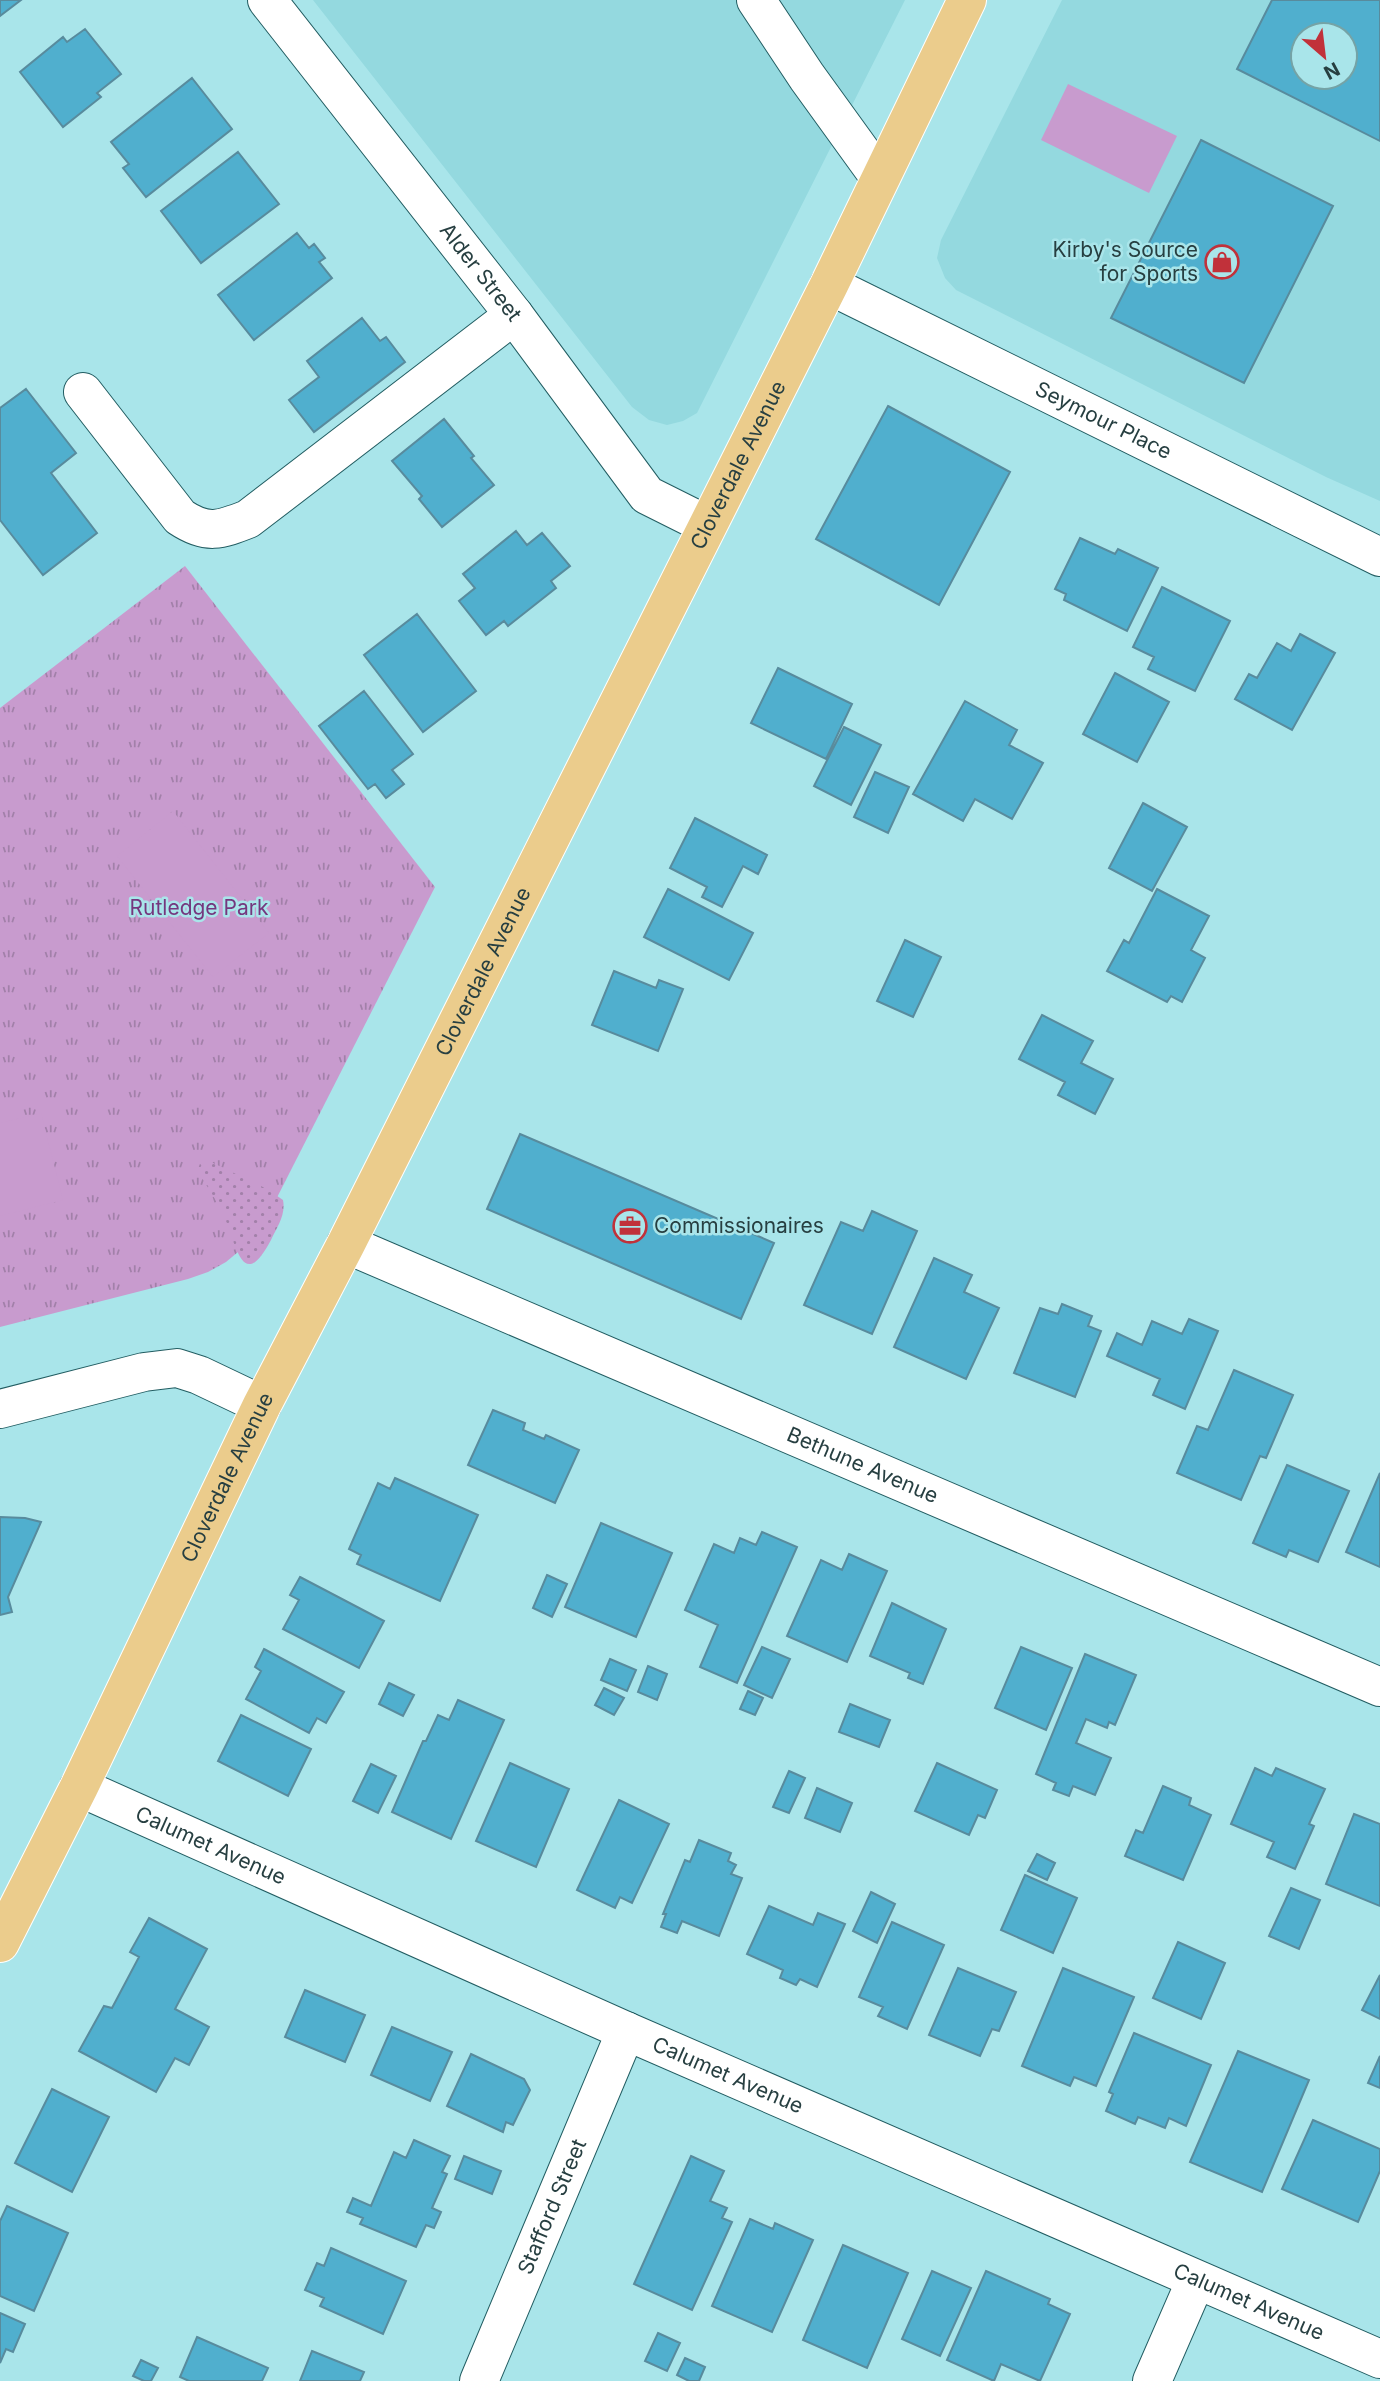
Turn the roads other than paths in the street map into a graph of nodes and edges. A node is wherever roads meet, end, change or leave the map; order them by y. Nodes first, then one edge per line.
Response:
1 (267, 0) edge
2 (756, 0) edge
3 (967, 0) edge
4 (880, 178) junction
5 (829, 285) junction
6 (514, 315) junction
7 (83, 392) dead end
8 (707, 525) junction
9 (1380, 557) edge
10 (346, 1244) junction
11 (262, 1405) junction
12 (0, 1409) edge
13 (1380, 1686) edge
14 (79, 1787) junction
15 (0, 1943) edge
16 (626, 2031) junction
17 (1196, 2280) junction
18 (1380, 2359) edge
19 (480, 2381) edge
20 (1153, 2381) edge

1 - 6 street, Alder Street
2 - 4 street
3 - 4 main road, Cloverdale Avenue
4 - 5 main road, Cloverdale Avenue
5 - 8 main road, Cloverdale Avenue
5 - 9 street, Seymour Place
6 - 7 street
6 - 8 street, Alder Street
8 - 10 main road, Cloverdale Avenue
10 - 11 main road, Cloverdale Avenue
10 - 13 street, Bethune Avenue
11 - 12 street
11 - 14 main road, Cloverdale Avenue
14 - 15 main road, Cloverdale Avenue
14 - 16 street, Calumet Avenue
16 - 17 street, Calumet Avenue
16 - 19 street, Stafford Street
17 - 18 street, Calumet Avenue
17 - 20 street

